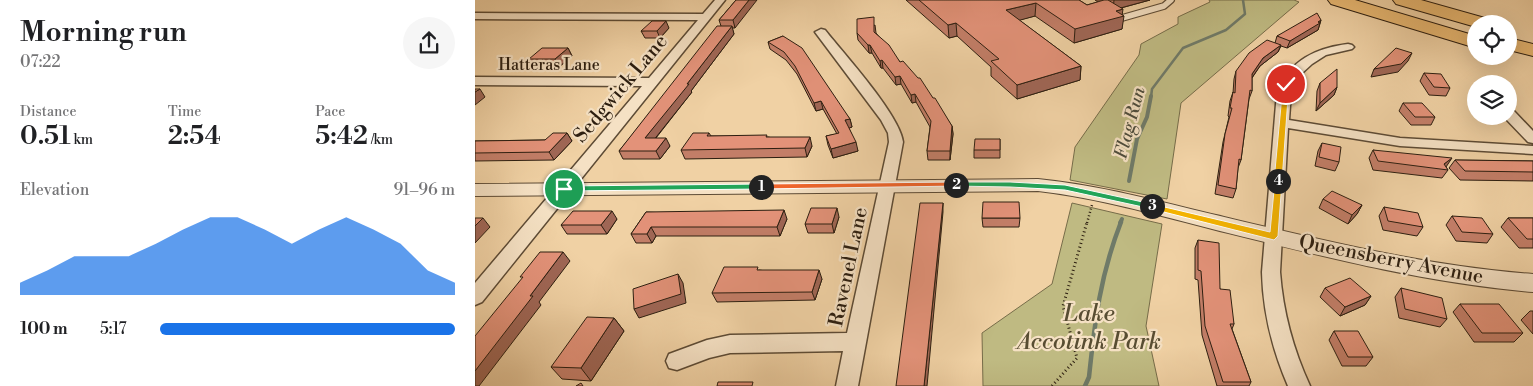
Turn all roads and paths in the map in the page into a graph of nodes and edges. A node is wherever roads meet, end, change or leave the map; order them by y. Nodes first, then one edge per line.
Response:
1 (721, 0) edge
2 (1171, 0) edge
3 (1337, 0) edge
4 (1358, 0) edge
5 (1378, 0) edge
6 (1402, 0) edge
7 (475, 16) edge
8 (707, 17) junction
9 (1122, 18) edge
10 (1467, 19) edge
11 (1467, 25) edge
12 (821, 32) dead end
13 (1467, 32) edge
14 (1517, 32) edge
15 (1533, 37) edge
16 (1517, 38) edge
17 (1467, 39) edge
18 (1533, 43) edge
19 (1517, 46) edge
20 (1348, 48) dead end
21 (1533, 50) edge
22 (1517, 53) edge
23 (1533, 58) edge
24 (475, 81) edge
25 (653, 82) junction
26 (1517, 122) edge
27 (1282, 123) junction
28 (1533, 139) edge
29 (1533, 150) edge
30 (887, 185) junction
31 (564, 189) junction
32 (475, 190) edge
33 (1088, 192) junction
34 (1274, 236) junction
35 (1533, 283) edge
36 (475, 297) edge
37 (855, 342) junction
38 (677, 361) dead end
39 (847, 386) edge
40 (1052, 386) edge
41 (1299, 386) edge

1 - 8 street, Sedgwick Lane
2 - 9 lane
3 - 17 highway
4 - 13 highway
5 - 11 highway
6 - 10 highway
7 - 8 street
8 - 25 street, Sedgwick Lane
12 - 30 street, Ravenel Lane
14 - 15 highway
16 - 18 highway
19 - 21 highway
20 - 27 street
22 - 23 highway
24 - 25 street, Hatteras Lane
25 - 31 street, Sedgwick Lane
26 - 28 street
27 - 29 street
27 - 34 street
30 - 31 street, Queensberry Avenue
30 - 33 street, Queensberry Avenue
30 - 37 street, Ravenel Lane
31 - 32 street, Queensberry Avenue
31 - 36 street, Sedgwick Lane
33 - 34 street, Queensberry Avenue
33 - 40 path
34 - 35 street, Queensberry Avenue
34 - 41 street
37 - 38 street
37 - 39 street, Ravenel Lane

